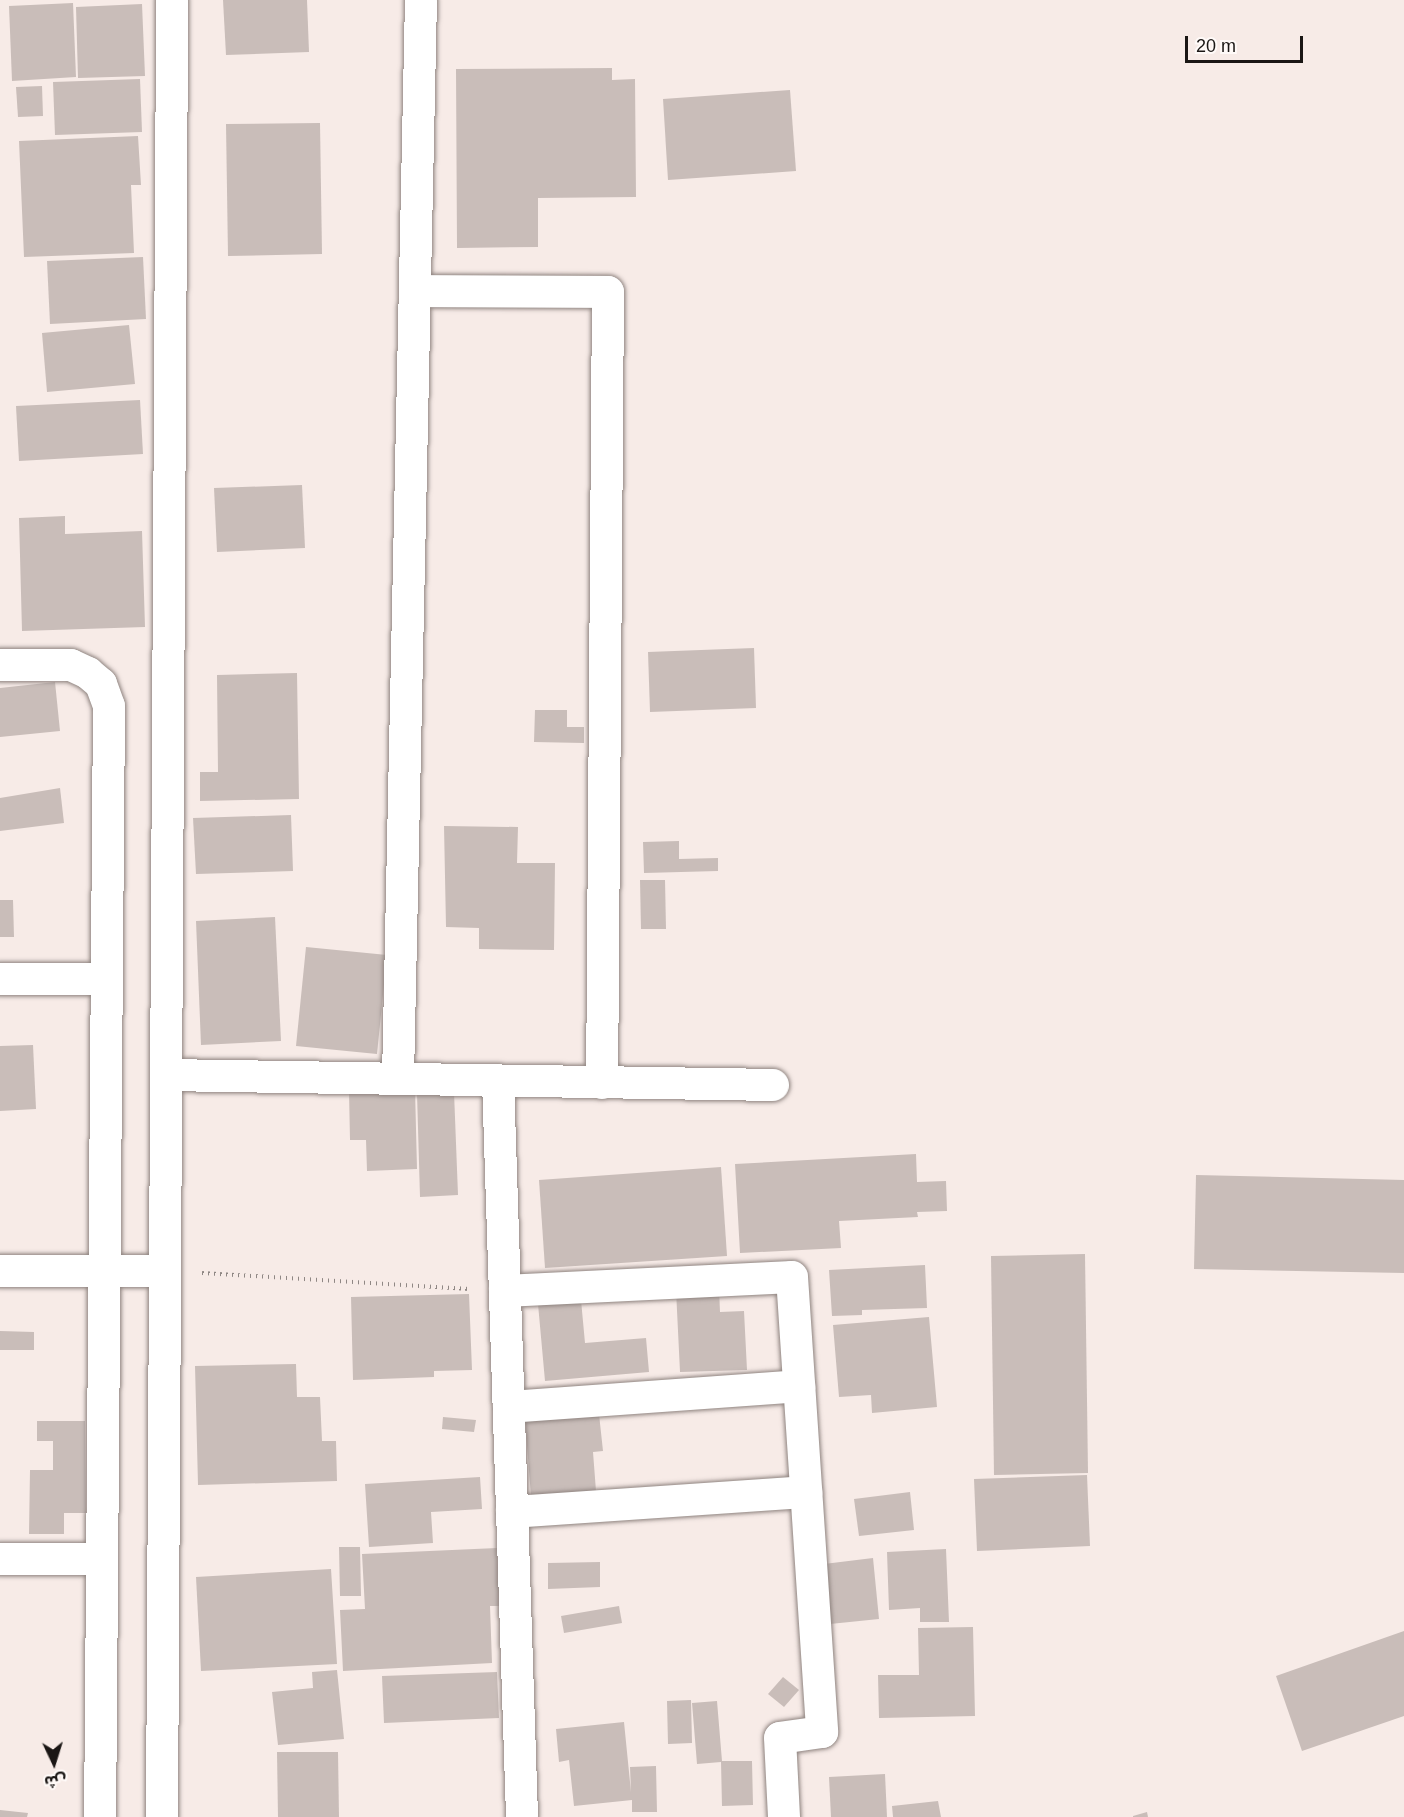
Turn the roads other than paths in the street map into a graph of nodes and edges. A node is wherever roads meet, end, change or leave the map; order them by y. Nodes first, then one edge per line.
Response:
1 (172, 0) edge
2 (422, 0) edge
3 (415, 291) junction
4 (0, 665) edge
5 (0, 979) edge
6 (106, 979) junction
7 (166, 1075) junction
8 (398, 1079) junction
9 (498, 1081) junction
10 (602, 1083) junction
11 (773, 1085) dead end
12 (104, 1270) junction
13 (0, 1271) edge
14 (165, 1271) junction
15 (505, 1291) junction
16 (799, 1386) junction
17 (509, 1407) junction
18 (806, 1492) junction
19 (512, 1512) junction
20 (0, 1559) edge
21 (102, 1559) junction
22 (100, 1817) edge
23 (162, 1817) edge
24 (522, 1817) edge
25 (784, 1817) edge

1 - 7 street
2 - 3 street
3 - 8 street
3 - 10 street
4 - 6 street
5 - 6 street
6 - 12 street
7 - 8 street
7 - 14 street
8 - 9 street
9 - 10 street
9 - 15 street
10 - 11 street
12 - 13 street
12 - 14 street
12 - 21 street
14 - 23 street
15 - 16 street
15 - 17 street
16 - 17 street
16 - 18 street
17 - 19 street
18 - 19 street
18 - 25 street
19 - 24 street
20 - 21 street
21 - 22 street

